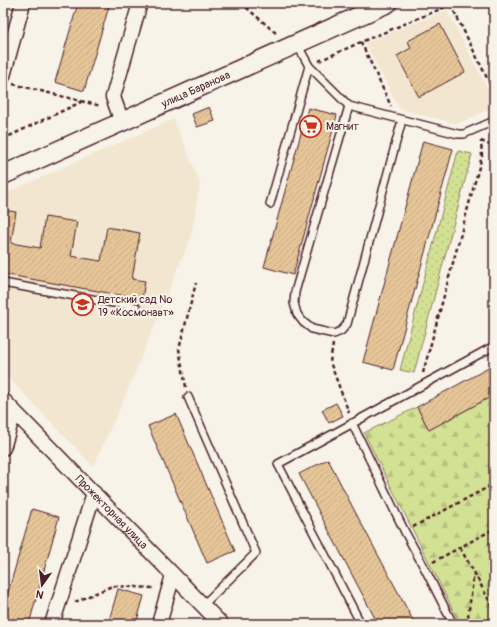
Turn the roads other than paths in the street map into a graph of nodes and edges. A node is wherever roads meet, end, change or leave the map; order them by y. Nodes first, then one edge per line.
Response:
1 (22, 3) edge
2 (140, 3) edge
3 (388, 3) edge
4 (297, 44) junction
5 (309, 66) junction
6 (7, 80) edge
7 (349, 106) junction
8 (400, 119) junction
9 (494, 121) edge
10 (122, 122) junction
11 (3, 175) edge
12 (270, 204) dead end
13 (3, 283) edge
14 (136, 307) dead end
15 (494, 346) edge
16 (188, 397) road end
17 (3, 400) edge
18 (14, 412) junction
19 (352, 423) junction
20 (3, 448) edge
21 (94, 493) junction
22 (173, 575) junction
23 (202, 606) junction
24 (54, 617) edge
25 (159, 624) edge
26 (221, 624) edge
27 (362, 624) edge
28 (453, 624) edge

1 - 6 street
2 - 10 street
3 - 4 street, улица Баранова
4 - 5 lane
4 - 10 street, улица Баранова
5 - 7 lane
5 - 12 lane
7 - 8 lane
7 - 8 lane
8 - 9 lane
10 - 11 street, улица Баранова
13 - 14 lane
15 - 19 lane
16 - 23 lane
17 - 18 street, Прожекторная улица
18 - 20 street
18 - 21 street, Прожекторная улица
19 - 27 lane
19 - 28 lane
21 - 22 street, Прожекторная улица
21 - 24 street
22 - 23 street, Прожекторная улица
22 - 25 street
23 - 26 street, Прожекторная улица

